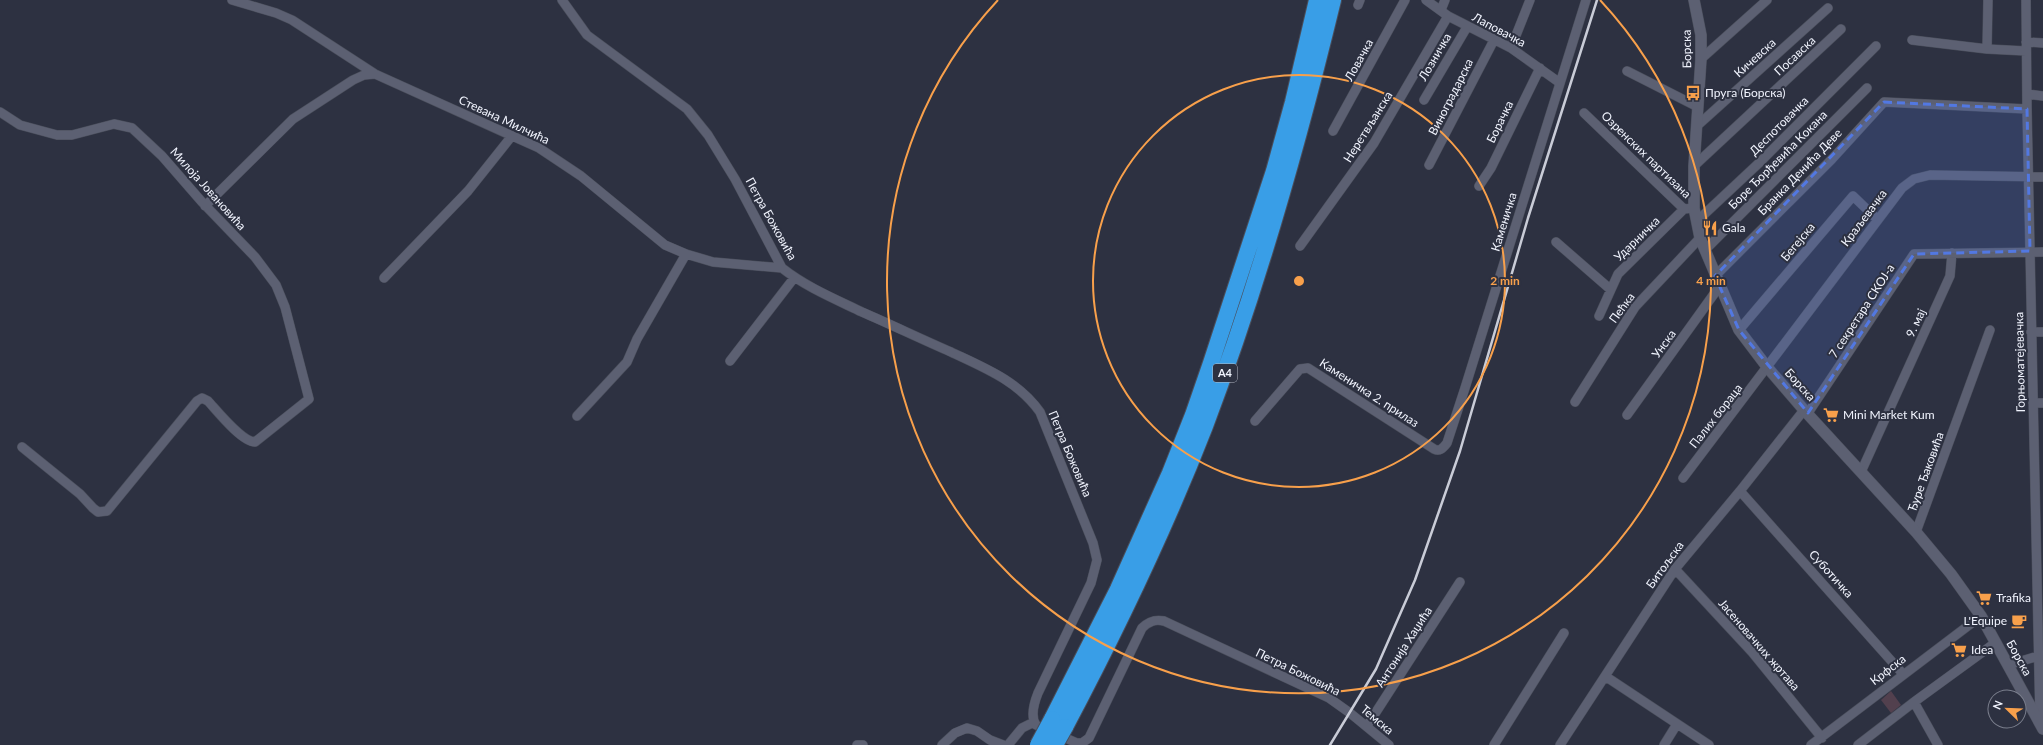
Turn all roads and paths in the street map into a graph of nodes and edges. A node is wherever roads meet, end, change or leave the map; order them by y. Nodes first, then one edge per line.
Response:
1 (232, 0) edge
2 (562, 0) edge
3 (1317, 0) edge
4 (1333, 0) edge
5 (1405, 0) edge
6 (1426, 0) edge
7 (1445, 0) edge
8 (1530, 0) edge
9 (1586, 0) edge
10 (1694, 0) edge
11 (1767, 0) edge
12 (1988, 0) edge
13 (2026, 0) edge
14 (1828, 8) dead end
15 (1444, 13) junction
16 (1467, 27) junction
17 (1841, 29) dead end
18 (1494, 40) junction
19 (1912, 40) dead end
20 (2043, 43) edge
21 (1876, 46) dead end
22 (2026, 47) junction
23 (1511, 48) junction
24 (1987, 49) junction
25 (1701, 59) junction
26 (1540, 68) junction
27 (1627, 71) dead end
28 (375, 74) junction
29 (1560, 83) junction
30 (1867, 88) dead end
31 (2027, 94) junction
32 (2043, 96) edge
33 (1424, 100) dead end
34 (1698, 107) junction
35 (2027, 110) junction
36 (0, 112) edge
37 (1584, 113) dead end
38 (1698, 125) junction
39 (1333, 131) dead end
40 (511, 137) junction
41 (1429, 165) dead end
42 (1694, 166) junction
43 (2043, 177) edge
44 (2029, 178) junction
45 (1479, 186) dead end
46 (205, 206) junction
47 (1689, 209) junction
48 (1878, 220) junction
49 (1697, 221) junction
50 (1700, 238) junction
51 (1556, 242) dead end
52 (1300, 246) dead end
53 (1705, 250) junction
54 (2030, 251) junction
55 (2043, 252) edge
56 (1952, 253) junction
57 (686, 254) junction
58 (782, 268) junction
59 (1715, 276) junction
60 (384, 278) dead end
61 (794, 278) junction
62 (1719, 287) junction
63 (1610, 289) junction
64 (1599, 316) dead end
65 (1739, 330) junction
66 (1990, 330) dead end
67 (2031, 332) junction
68 (2043, 332) edge
69 (730, 361) dead end
70 (1767, 367) junction
71 (1575, 402) dead end
72 (2033, 403) junction
73 (2043, 403) edge
74 (1806, 411) junction
75 (1627, 415) dead end
76 (577, 416) dead end
77 (1255, 421) dead end
78 (22, 447) dead end
79 (1443, 449) joint
80 (1861, 472) junction
81 (1683, 478) dead end
82 (1740, 491) junction
83 (2039, 504) edge
84 (1916, 532) junction
85 (1675, 569) junction
86 (1460, 582) dead end
87 (2040, 607) edge
88 (1981, 616) junction
89 (1564, 633) dead end
90 (1995, 643) junction
91 (2038, 656) junction
92 (2008, 665) junction
93 (1903, 674) junction
94 (1605, 676) junction
95 (1914, 702) junction
96 (1350, 713) joint
97 (1034, 722) junction
98 (1059, 723) junction
99 (1677, 724) junction
100 (1367, 726) junction
101 (2041, 726) edge
102 (1822, 738) junction
103 (856, 745) edge
104 (863, 745) edge
105 (942, 745) edge
106 (1003, 745) edge
107 (1008, 745) edge
108 (1038, 745) edge
109 (1055, 745) edge
110 (1389, 745) edge
111 (1494, 745) edge
112 (1560, 745) edge
113 (1664, 745) edge
114 (1709, 745) edge
115 (1811, 745) edge
116 (1858, 745) edge
117 (1938, 745) edge

1 - 28 street, Стевана Милчића
2 - 58 street, Петра Божовића
3 - 98 highway, A4
4 - 98 highway, A4
5 - 39 street, Ловачка
6 - 15 street, Лаповачка
7 - 15 street, Неретвљанска
8 - 23 street
9 - 29 street, Каменичка
10 - 25 street, Борска
11 - 25 street
12 - 24 street
13 - 22 street, Горњоматејевачка
14 - 38 street, Кичевска
15 - 16 street, Лаповачка
15 - 52 street, Неретвљанска
16 - 18 street, Лаповачка
16 - 33 street, Лозничка
17 - 42 street, Посавска
18 - 23 street, Лаповачка
18 - 41 street, Виноградарска
19 - 24 street
20 - 22 street
21 - 49 street, Деспотовачка
22 - 24 street
22 - 31 street, Горњоматејевачка
23 - 26 street, Лаповачка
25 - 34 street, Борска
26 - 29 street, Лаповачка
26 - 45 street, Борачка
27 - 34 street
28 - 40 street, Стевана Милчића
28 - 46 street
29 - 79 street, Каменичка
30 - 53 street, Боре Ђорђевића Кокана
31 - 32 street
31 - 35 street, Горњоматејевачка
34 - 38 street, Борска
35 - 44 street, Горњоматејевачка
35 - 59 street, Бранка Денића Деве
36 - 46 street, Милоја Јовановића
37 - 47 street, Озренских партизана
38 - 42 street, Борска
40 - 57 street, Стевана Милчића
40 - 60 street
42 - 47 street, Борска
43 - 44 street, Краљевачка
44 - 48 street, Краљевачка
44 - 54 street, Горњоматејевачка
46 - 78 street, Милоја Јовановића
47 - 49 street, Борска
47 - 63 street, Ударничка
48 - 65 street, Бегејска
48 - 70 street, Краљевачка
49 - 50 street, Борска
50 - 53 street, Борска
50 - 71 street, Пећка
51 - 63 street
53 - 59 street, Борска
54 - 55 street
54 - 56 street
54 - 67 street, Горњоматејевачка
56 - 74 street, 7 секретара СКОЈ-а
56 - 80 street, 9. мај
57 - 58 street, Стевана Милчића
57 - 76 street
58 - 61 street, Петра Божовића
59 - 62 street, Борска
61 - 69 street
61 - 97 street, Петра Божовића
62 - 65 street, Борска
62 - 75 street, Унска
63 - 64 street, Ударничка
65 - 70 street, Борска
66 - 84 street, Ђуре Ђаковића
67 - 68 street
67 - 72 street, Горњоматејевачка
70 - 74 street, Борска
70 - 81 street, Палих бораца
72 - 73 street
72 - 83 street, Горњоматејевачка
74 - 80 street, Борска
74 - 82 street, Битољска
77 - 79 street, Каменичка 2. прилаз
80 - 84 street, Борска
82 - 85 street, Битољска
82 - 93 street, Суботичка
83 - 87 street, Горњоматејевачка
84 - 88 street, Борска
85 - 94 street, Битољска
85 - 102 street, Јасеновачких жртава
86 - 100 street, Антонија Хаџића
87 - 91 street, Горњоматејевачка
88 - 90 street, Борска
88 - 93 street, Крфска
89 - 111 street
90 - 92 street, Борска
90 - 95 street
91 - 92 street
91 - 101 street, Горњоматејевачка
92 - 101 street, Борска
93 - 102 street, Крфска
94 - 99 street
94 - 112 street, Битољска
95 - 116 street
95 - 117 street
96 - 97 street, Петра Божовића
96 - 100 street, Темска
97 - 107 street
98 - 108 highway, A4, bridge
98 - 109 highway, A4, bridge
99 - 113 street
99 - 114 street
100 - 110 street, Темска
102 - 115 street, Крфска
103 - 104 street
105 - 106 street

